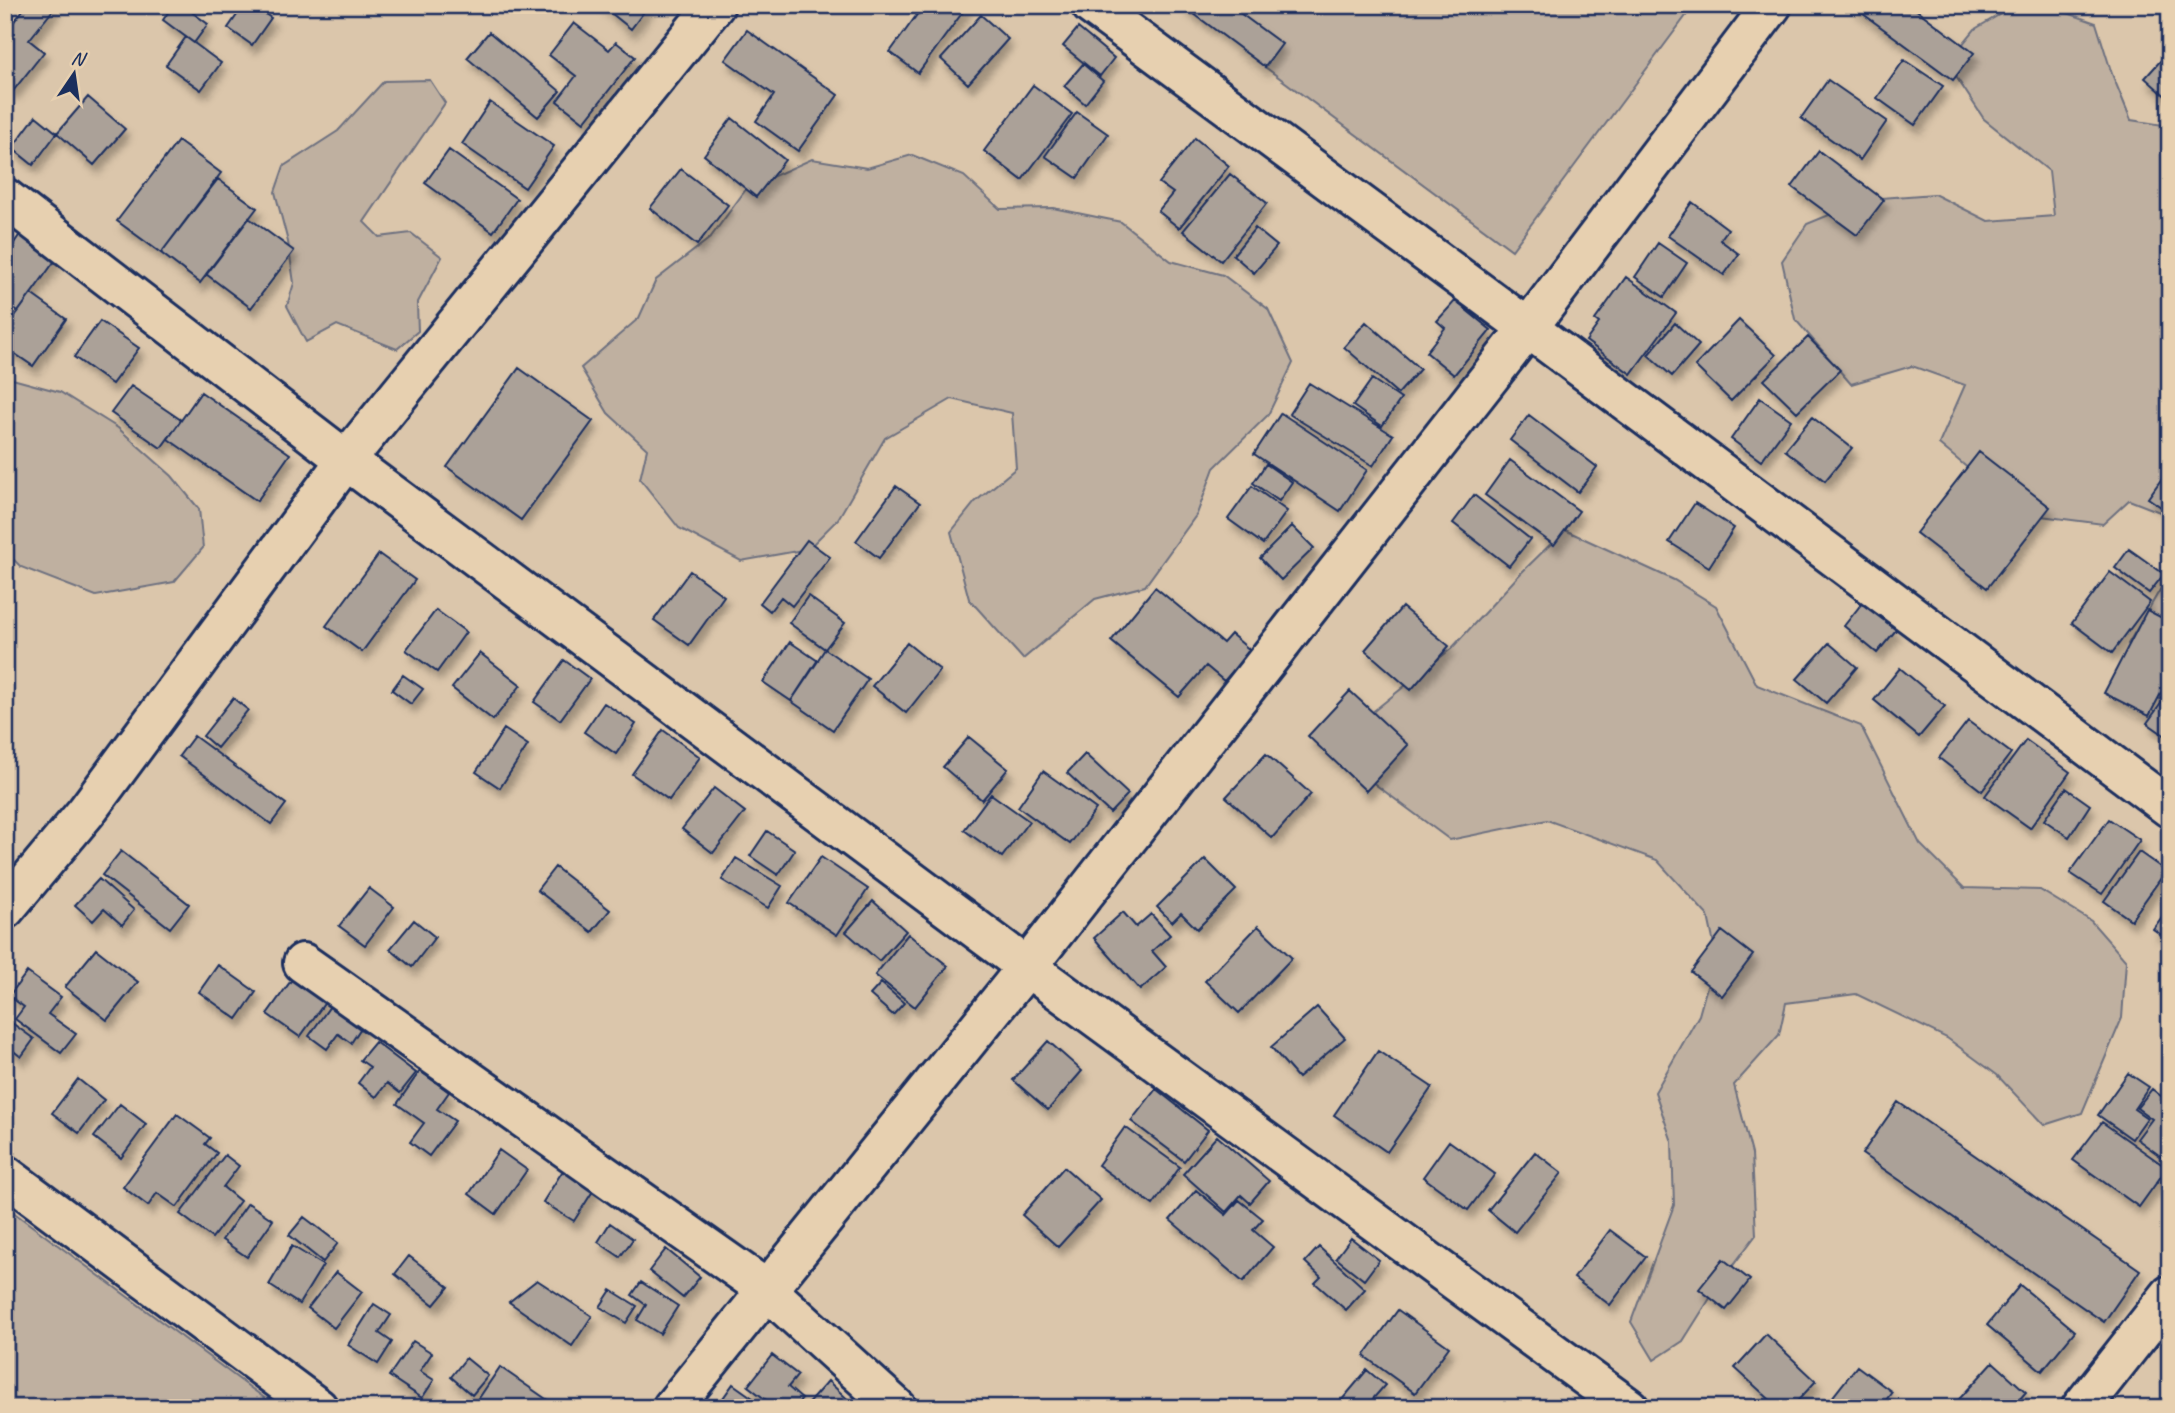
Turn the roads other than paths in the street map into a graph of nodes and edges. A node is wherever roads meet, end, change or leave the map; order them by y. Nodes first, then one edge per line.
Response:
1 (715, 5) edge
2 (1091, 5) edge
3 (1772, 5) edge
4 (5, 198) edge
5 (1528, 328) junction
6 (346, 460) junction
7 (2170, 808) edge
8 (5, 909) edge
9 (303, 963) dead end
10 (1027, 967) junction
11 (5, 1175) edge
12 (766, 1289) junction
13 (2170, 1295) edge
14 (318, 1408) edge
15 (673, 1408) edge
16 (897, 1408) edge
17 (1629, 1408) edge
18 (2081, 1408) edge

1 - 6 street
2 - 5 street
3 - 5 street
4 - 6 street
5 - 7 street
5 - 10 street
6 - 8 street
6 - 10 street
9 - 12 street
10 - 12 street
10 - 17 street
11 - 14 street
12 - 15 street
12 - 16 street
13 - 18 street

